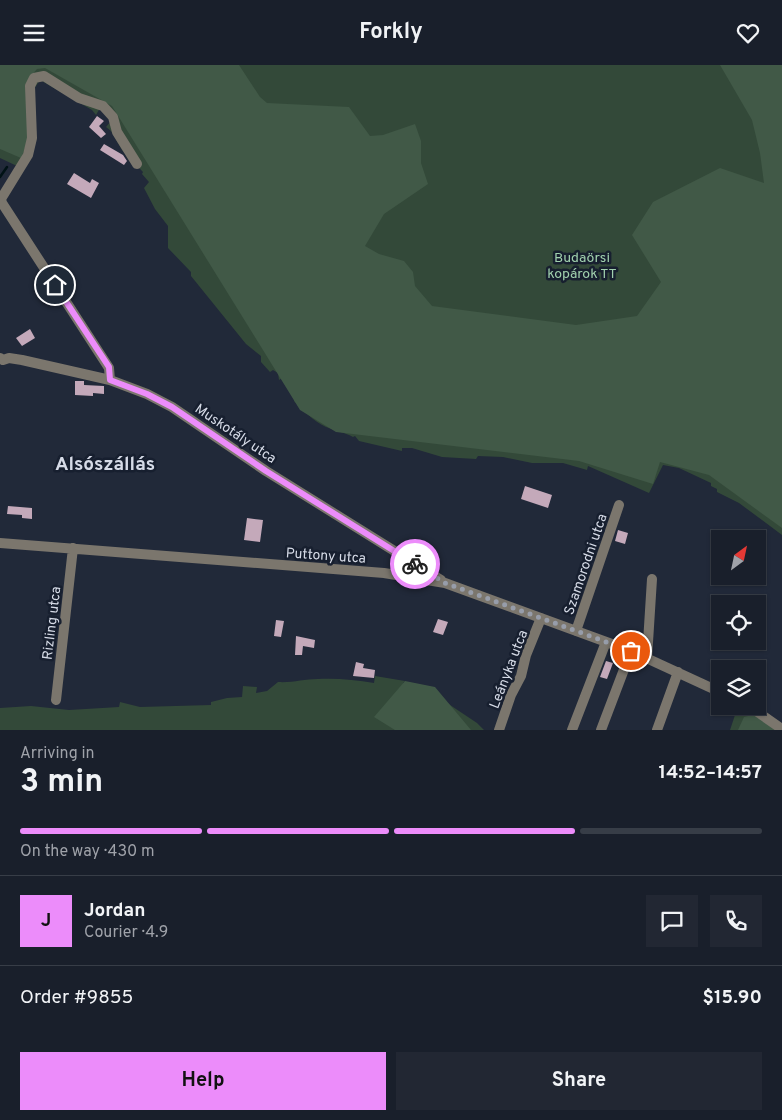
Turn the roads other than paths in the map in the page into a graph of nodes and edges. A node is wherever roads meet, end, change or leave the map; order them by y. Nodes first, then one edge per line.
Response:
1 (137, 164) dead end
2 (1, 199) edge
3 (1, 361) edge
4 (110, 380) junction
5 (619, 505) dead end
6 (0, 543) edge
7 (73, 548) junction
8 (652, 579) dead end
9 (445, 583) junction
10 (541, 618) junction
11 (576, 631) junction
12 (606, 642) junction
13 (631, 651) junction
14 (647, 658) junction
15 (678, 672) junction
16 (711, 688) edge
17 (56, 701) dead end
18 (762, 715) edge
19 (782, 729) edge
20 (500, 730) edge
21 (572, 730) edge
22 (602, 730) edge
23 (657, 730) edge

1 - 2 street
2 - 4 street
3 - 4 street, Muskotály utca
4 - 9 street, Muskotály utca
5 - 11 street, Szamorodni utca
6 - 7 street, Puttony utca
7 - 9 street, Puttony utca
7 - 17 street, Rizling utca
8 - 14 street
9 - 10 street, Puttony utca
10 - 11 street, Puttony utca
10 - 20 street, Leányka utca
11 - 12 street, Puttony utca
12 - 13 street, Puttony utca
12 - 21 street
13 - 14 street, Puttony utca
13 - 22 street
14 - 15 street, Puttony utca
15 - 16 street, Puttony utca
15 - 23 street
18 - 19 street

